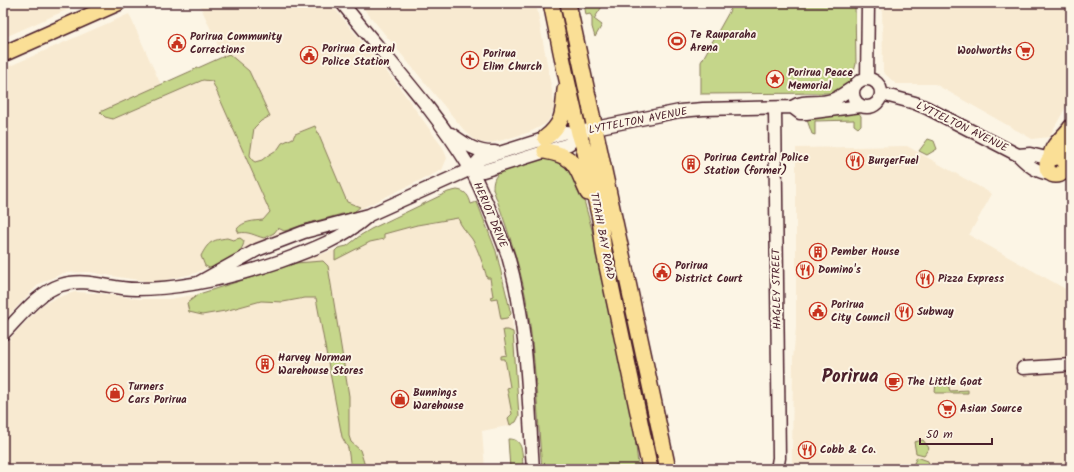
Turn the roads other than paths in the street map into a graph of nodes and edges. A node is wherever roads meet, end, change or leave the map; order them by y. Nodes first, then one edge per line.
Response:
1 (118, 3) edge
2 (342, 3) edge
3 (551, 3) edge
4 (568, 3) edge
5 (868, 3) edge
6 (3, 54) edge
7 (565, 71) junction
8 (867, 79) junction
9 (854, 87) junction
10 (882, 94) junction
11 (861, 106) junction
12 (775, 108) junction
13 (792, 108) junction
14 (595, 128) junction
15 (1070, 129) edge
16 (446, 131) junction
17 (579, 133) junction
18 (545, 145) junction
19 (502, 152) junction
20 (1059, 168) edge
21 (471, 169) junction
22 (369, 215) junction
23 (600, 219) junction
24 (198, 283) junction
25 (3, 334) edge
26 (1071, 365) edge
27 (1023, 368) dead end
28 (532, 469) edge
29 (650, 469) edge
30 (668, 469) edge
31 (777, 469) edge

1 - 6 main road
2 - 16 street, HERIOT DRIVE
3 - 7 main road, TITAHI BAY ROAD
4 - 14 main road, TITAHI BAY ROAD
5 - 8 street
7 - 17 main road, TITAHI BAY ROAD
7 - 18 main road
8 - 9 street
8 - 10 street
9 - 11 street
9 - 13 street, LYTTELTON AVENUE
10 - 11 street
10 - 20 street, LYTTELTON AVENUE
11 - 13 street, LYTTELTON AVENUE
12 - 13 street, LYTTELTON AVENUE
12 - 14 street, LYTTELTON AVENUE
12 - 31 street, HAGLEY STREET
14 - 17 street, LYTTELTON AVENUE
14 - 30 main road, TITAHI BAY ROAD
15 - 20 main road
16 - 19 street
16 - 21 street, HERIOT DRIVE
17 - 18 street, LYTTELTON AVENUE
17 - 23 main road, TITAHI BAY ROAD
18 - 19 street, LYTTELTON AVENUE
18 - 21 street, LYTTELTON AVENUE
18 - 23 main road
19 - 21 street, LYTTELTON AVENUE
21 - 22 street
21 - 28 street, HERIOT DRIVE
22 - 24 street
22 - 24 street
23 - 29 main road, TITAHI BAY ROAD
24 - 25 street
26 - 27 street

